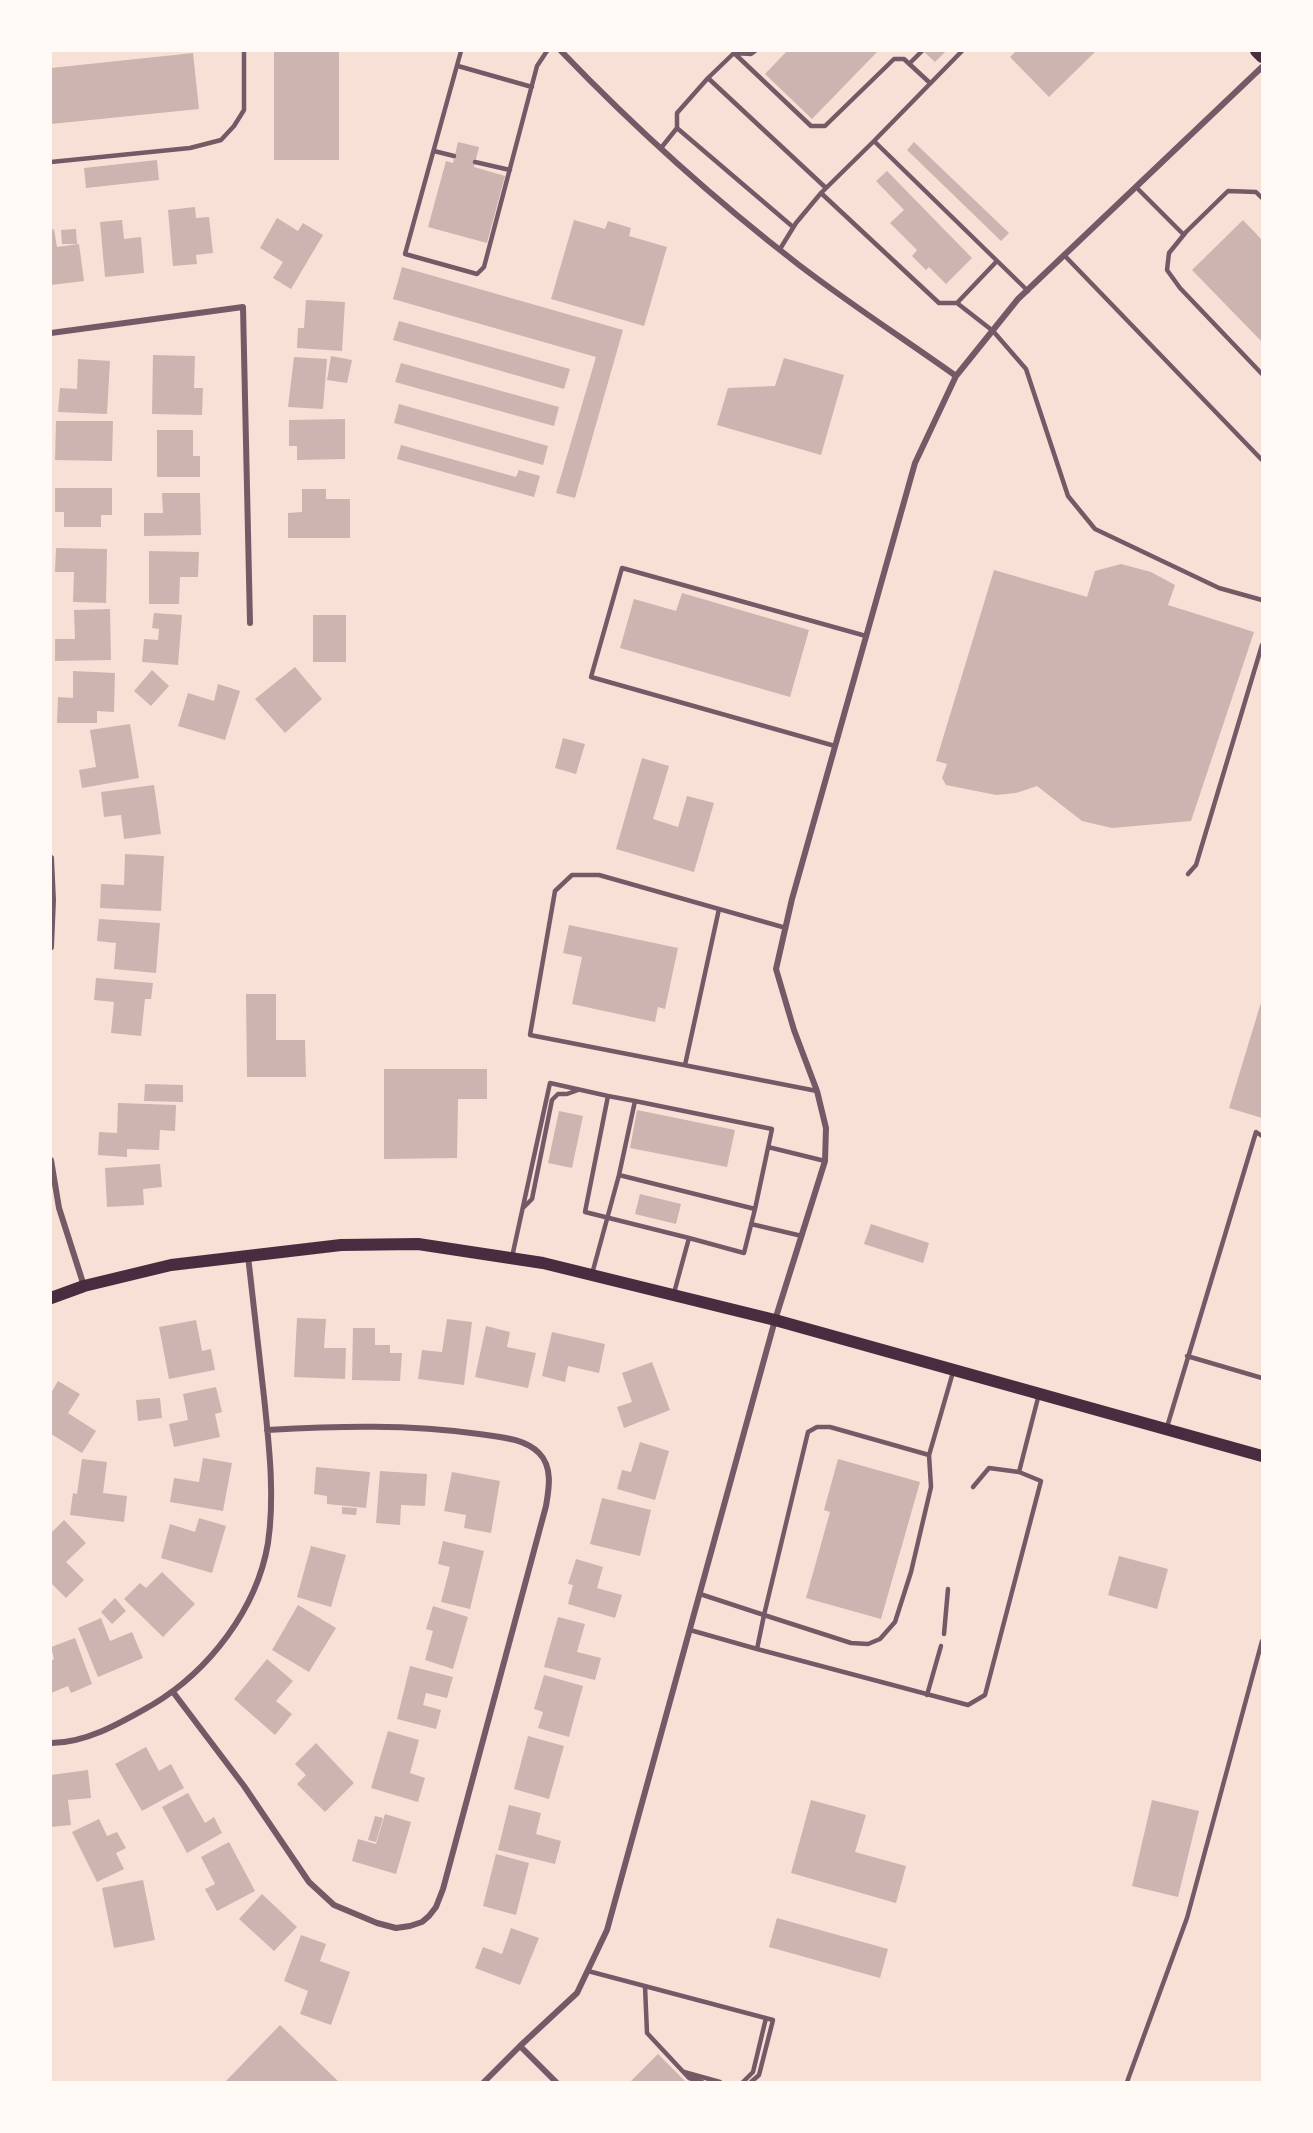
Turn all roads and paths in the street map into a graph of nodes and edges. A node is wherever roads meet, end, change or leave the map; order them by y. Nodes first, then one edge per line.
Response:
1 (244, 51) edge
2 (461, 51) edge
3 (547, 51) edge
4 (561, 51) edge
5 (755, 51) edge
6 (922, 51) edge
7 (962, 51) edge
8 (1256, 51) edge
9 (734, 53) junction
10 (1262, 57) edge
11 (909, 64) junction
12 (458, 66) junction
13 (1262, 67) edge
14 (708, 78) junction
15 (930, 83) junction
16 (532, 87) junction
17 (677, 128) junction
18 (874, 141) junction
19 (661, 148) junction
20 (434, 151) junction
21 (454, 156) dead end
22 (51, 162) edge
23 (475, 162) dead end
24 (510, 171) junction
25 (1136, 187) junction
26 (826, 188) junction
27 (821, 193) junction
28 (1262, 198) edge
29 (793, 227) junction
30 (1184, 235) junction
31 (780, 249) junction
32 (1064, 255) junction
33 (997, 261) junction
34 (1028, 291) junction
35 (957, 303) junction
36 (993, 331) junction
37 (51, 333) edge
38 (1262, 374) edge
39 (956, 376) junction
40 (1262, 460) edge
41 (1262, 600) edge
42 (250, 623) dead end
43 (866, 636) junction
44 (1262, 645) edge
45 (835, 746) junction
46 (51, 858) edge
47 (1188, 874) dead end
48 (719, 909) junction
49 (786, 928) junction
50 (51, 947) edge
51 (685, 1065) junction
52 (580, 1089) junction
53 (817, 1091) junction
54 (608, 1096) junction
55 (635, 1101) junction
56 (1262, 1136) edge
57 (768, 1147) junction
58 (51, 1160) edge
59 (825, 1161) junction
60 (619, 1175) junction
61 (523, 1208) junction
62 (755, 1209) junction
63 (608, 1217) junction
64 (751, 1224) junction
65 (802, 1236) junction
66 (689, 1238) junction
67 (248, 1255) junction
68 (512, 1257) junction
69 (591, 1276) junction
70 (84, 1286) junction
71 (673, 1296) junction
72 (51, 1298) edge
73 (775, 1320) junction
74 (1187, 1356) junction
75 (953, 1370) junction
76 (1262, 1378) edge
77 (1039, 1394) junction
78 (1166, 1429) junction
79 (267, 1430) junction
80 (929, 1455) junction
81 (1262, 1456) edge
82 (1019, 1472) junction
83 (973, 1487) dead end
84 (948, 1589) dead end
85 (700, 1594) junction
86 (764, 1615) junction
87 (690, 1630) junction
88 (944, 1634) dead end
89 (1262, 1641) edge
90 (941, 1646) dead end
91 (757, 1649) junction
92 (173, 1692) junction
93 (927, 1695) junction
94 (51, 1743) edge
95 (588, 1971) junction
96 (645, 1986) junction
97 (766, 2018) junction
98 (520, 2046) junction
99 (682, 2071) junction
100 (484, 2082) edge
101 (556, 2082) edge
102 (702, 2082) edge
103 (720, 2082) edge
104 (743, 2082) edge
105 (751, 2082) edge
106 (1127, 2082) edge

1 - 22 lane
2 - 12 lane
3 - 16 lane
4 - 19 street
5 - 9 lane
6 - 11 lane
7 - 15 lane
8 - 10 main road
9 - 11 lane
9 - 14 lane
11 - 15 lane
12 - 16 lane
12 - 20 lane
13 - 25 street
14 - 17 lane
14 - 26 lane
15 - 18 lane
16 - 24 lane
17 - 19 lane
17 - 29 lane
18 - 26 lane
18 - 33 lane
19 - 31 street
20 - 21 lane
20 - 24 lane
23 - 24 lane
25 - 30 lane
25 - 32 street
26 - 27 lane
27 - 29 lane
27 - 35 lane
28 - 30 lane
29 - 31 lane
30 - 38 lane
31 - 39 street
32 - 34 street
32 - 40 lane
33 - 34 lane
33 - 35 lane
34 - 36 street
35 - 36 lane
36 - 39 street
36 - 41 lane
37 - 42 street
39 - 43 street
43 - 45 street
43 - 45 lane
44 - 47 lane
45 - 49 street
46 - 50 street
48 - 49 lane
48 - 51 lane
48 - 51 lane
49 - 53 street
51 - 53 lane
52 - 54 lane
52 - 61 lane
52 - 61 lane
53 - 59 street
54 - 55 lane
54 - 63 lane
55 - 57 lane
55 - 60 lane
56 - 74 lane
57 - 59 lane
57 - 62 lane
58 - 70 street
59 - 65 street
60 - 62 lane
60 - 63 lane
61 - 68 lane
62 - 64 lane
63 - 66 lane
63 - 69 lane
64 - 65 lane
64 - 66 lane
65 - 73 street
66 - 71 lane
67 - 68 main road
67 - 70 main road
67 - 79 street
68 - 69 main road
69 - 71 main road
70 - 72 main road
71 - 73 main road
73 - 75 main road
73 - 85 street
74 - 76 lane
74 - 78 lane
75 - 77 main road
75 - 80 lane
77 - 78 main road
77 - 82 lane
78 - 81 main road
79 - 92 street
79 - 92 street
80 - 86 lane
80 - 86 lane
82 - 83 lane
82 - 93 lane
84 - 88 lane
85 - 86 lane
85 - 87 street
86 - 91 lane
87 - 91 lane
87 - 95 street
89 - 106 lane
90 - 93 lane
91 - 93 lane
92 - 94 street
95 - 96 lane
95 - 98 street
96 - 97 lane
96 - 99 lane
97 - 104 lane
97 - 105 lane
98 - 100 street
98 - 101 street
99 - 102 lane
99 - 103 lane

